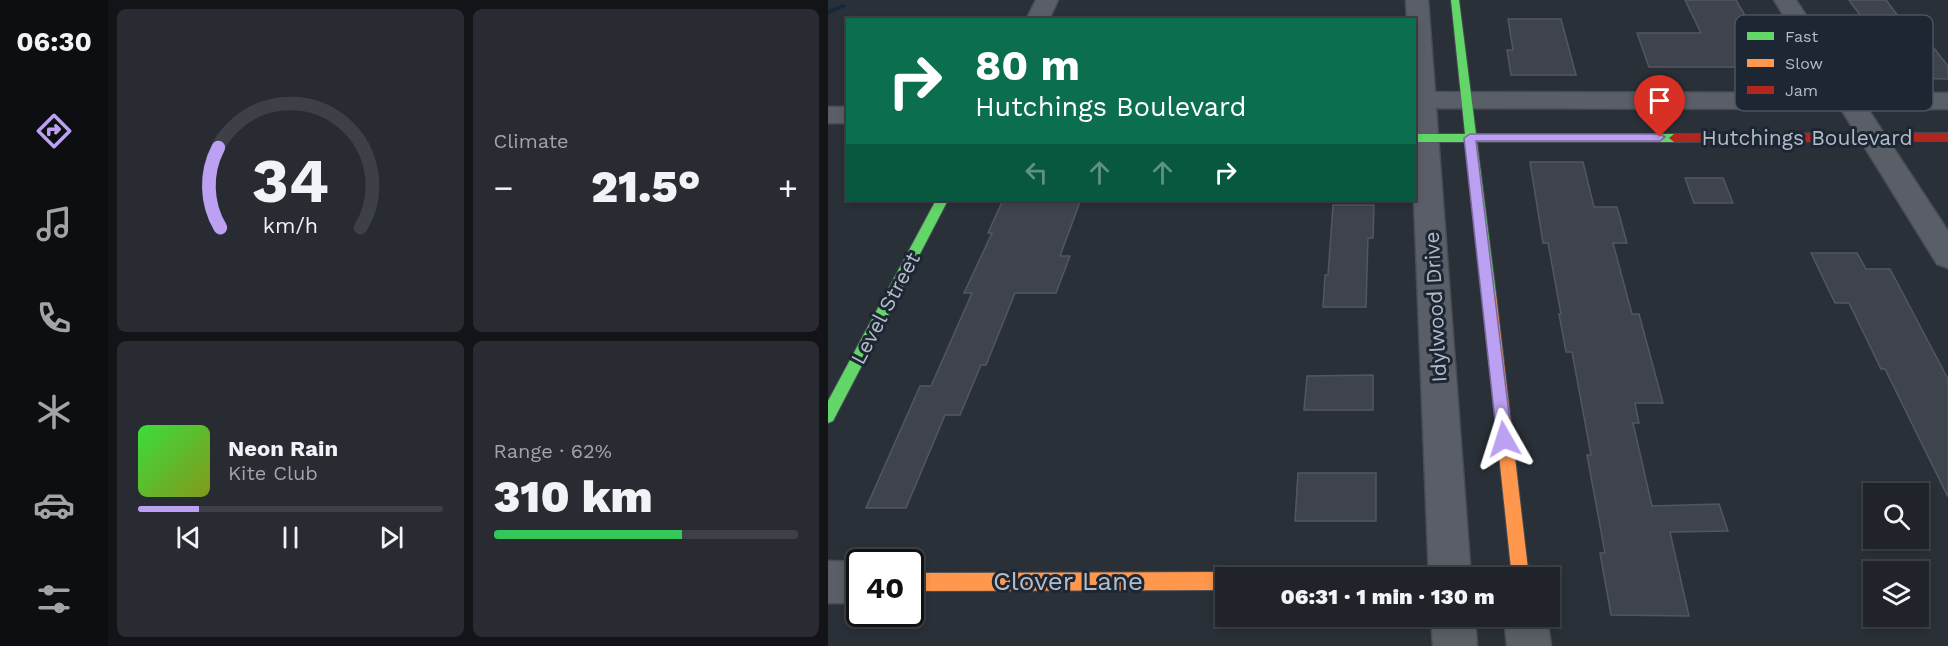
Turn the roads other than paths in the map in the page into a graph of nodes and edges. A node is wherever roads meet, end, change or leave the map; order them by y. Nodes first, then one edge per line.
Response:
1 (1047, 0) edge
2 (1417, 0) edge
3 (1455, 0) edge
4 (1785, 0) edge
5 (1795, 15) edge
6 (1038, 18) edge
7 (1418, 100) edge
8 (1465, 100) junction
9 (1735, 101) edge
10 (1857, 111) edge
11 (828, 115) edge
12 (846, 115) edge
13 (1873, 137) junction
14 (1948, 137) edge
15 (1470, 138) junction
16 (1420, 139) edge
17 (941, 201) edge
18 (1948, 256) edge
19 (828, 416) edge
20 (1449, 567) edge
21 (1520, 567) edge
22 (1215, 581) edge
23 (828, 582) edge
24 (846, 582) edge
25 (924, 582) edge
26 (1454, 627) edge
27 (1526, 627) edge
28 (1455, 646) edge
29 (1528, 646) edge

1 - 6 street
2 - 7 street, Idylwood Drive
3 - 8 street
4 - 5 street
7 - 8 street, Hutchings Boulevard
7 - 16 street, Idylwood Drive
8 - 9 street, Hutchings Boulevard
8 - 15 street
10 - 13 street
11 - 12 street
13 - 14 street, Hutchings Boulevard
13 - 15 street, Hutchings Boulevard
13 - 18 street
15 - 16 street, Hutchings Boulevard
15 - 21 street
16 - 20 street, Idylwood Drive
17 - 19 street, Level Street
22 - 25 street, Clover Lane
23 - 24 street
26 - 28 street
27 - 29 street

